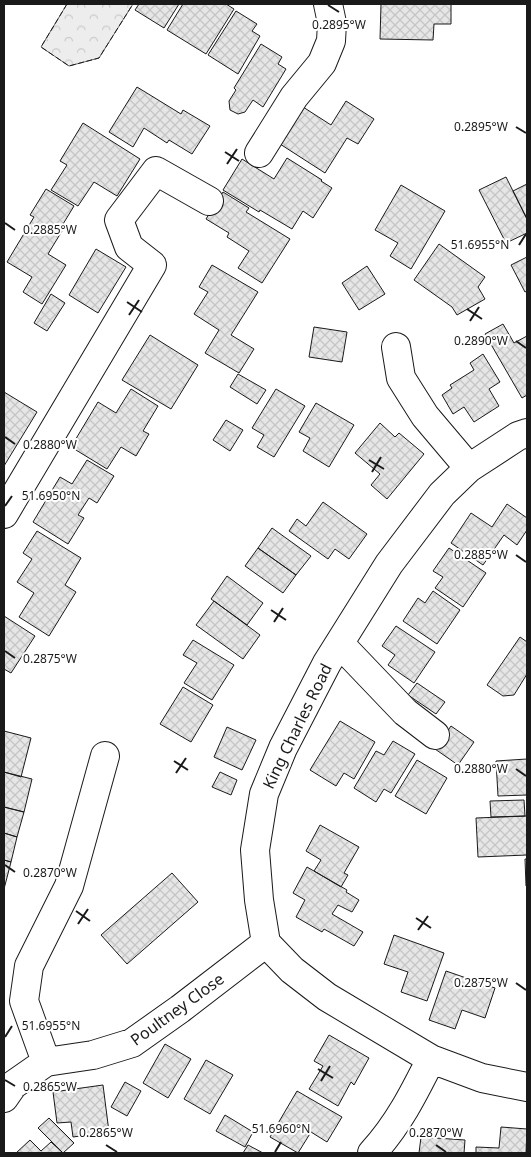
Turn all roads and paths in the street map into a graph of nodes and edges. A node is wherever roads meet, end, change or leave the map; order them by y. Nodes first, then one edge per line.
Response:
1 (328, 4) edge
2 (259, 153) dead end
3 (209, 201) dead end
4 (396, 347) dead end
5 (527, 433) edge
6 (469, 468) junction
7 (4, 514) edge
8 (340, 644) junction
9 (435, 735) dead end
10 (106, 756) dead end
11 (266, 943) junction
12 (430, 1059) junction
13 (46, 1062) junction
14 (527, 1087) edge
15 (4, 1098) edge
16 (372, 1153) edge

1 - 2 street
3 - 7 street
4 - 6 street
5 - 6 street, King Charles Road
6 - 8 street, King Charles Road
8 - 9 street
8 - 11 street, King Charles Road
10 - 13 street
11 - 12 street
11 - 13 street, Poultney Close
12 - 14 street
12 - 16 street
13 - 15 street, Poultney Close

